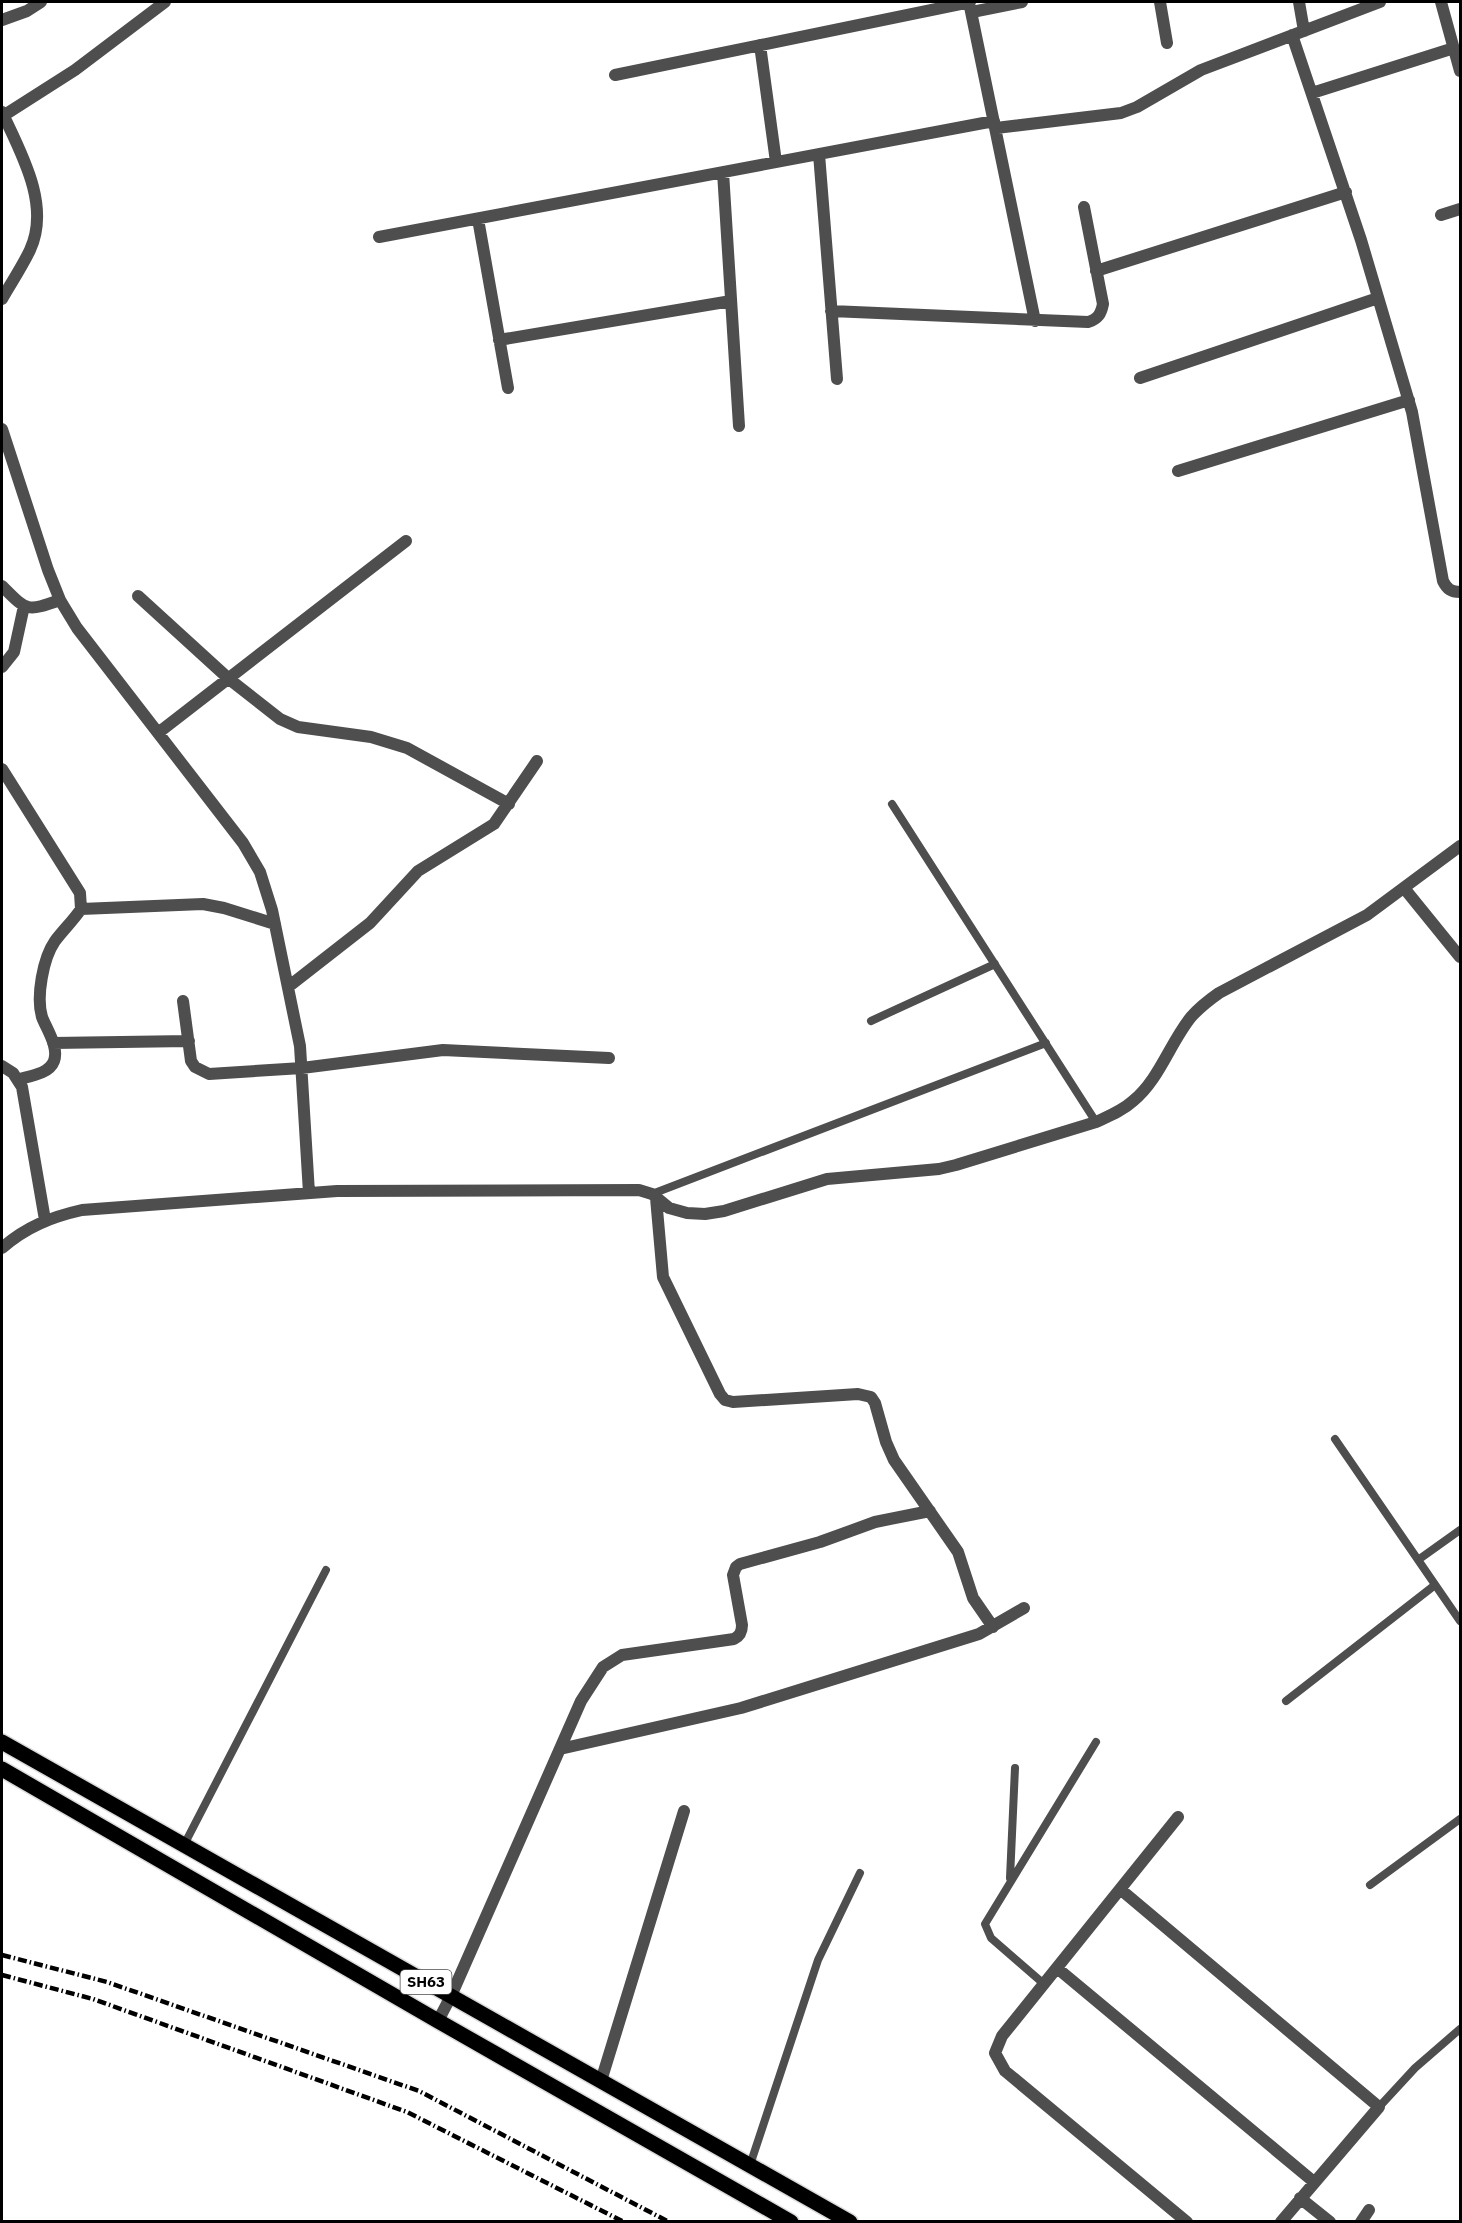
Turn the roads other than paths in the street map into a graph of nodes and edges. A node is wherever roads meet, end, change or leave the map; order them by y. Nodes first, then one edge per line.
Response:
1 (41, 2) edge
2 (165, 2) edge
3 (1022, 2) edge
4 (1160, 2) edge
5 (1299, 2) edge
6 (1380, 2) edge
7 (1442, 2) edge
8 (970, 5) edge
9 (2, 20) edge
10 (1298, 33) junction
11 (1167, 42) dead end
12 (759, 45) junction
13 (1454, 48) junction
14 (1461, 71) edge
15 (615, 75) dead end
16 (1312, 93) junction
17 (2, 114) edge
18 (995, 124) junction
19 (819, 154) junction
20 (776, 162) junction
21 (723, 172) junction
22 (1346, 192) junction
23 (1084, 207) dead end
24 (1461, 209) edge
25 (1442, 215) dead end
26 (478, 219) junction
27 (379, 237) dead end
28 (1096, 271) junction
29 (1378, 298) junction
30 (2, 299) edge
31 (731, 301) junction
32 (831, 311) junction
33 (1035, 321) junction
34 (499, 340) junction
35 (1140, 378) dead end
36 (837, 379) dead end
37 (508, 388) dead end
38 (1409, 400) junction
39 (739, 426) dead end
40 (2, 429) edge
41 (1178, 471) dead end
42 (406, 541) dead end
43 (2, 586) edge
44 (1461, 592) edge
45 (138, 596) dead end
46 (60, 600) junction
47 (24, 606) junction
48 (2, 667) edge
49 (229, 678) junction
50 (158, 733) junction
51 (537, 762) dead end
52 (2, 769) edge
53 (509, 804) junction
54 (892, 804) dead end
55 (1461, 846) edge
56 (1404, 888) junction
57 (81, 909) junction
58 (275, 924) junction
59 (1461, 957) edge
60 (995, 964) junction
61 (288, 987) junction
62 (183, 1001) dead end
63 (872, 1021) dead end
64 (189, 1041) junction
65 (53, 1043) junction
66 (1046, 1043) junction
67 (609, 1058) dead end
68 (2, 1066) edge
69 (302, 1068) junction
70 (19, 1079) junction
71 (1096, 1122) junction
72 (309, 1193) junction
73 (654, 1196) junction
74 (45, 1220) junction
75 (2, 1248) edge
76 (1335, 1438) dead end
77 (930, 1511) junction
78 (1461, 1530) edge
79 (1418, 1560) junction
80 (326, 1570) dead end
81 (1435, 1585) junction
82 (1024, 1608) dead end
83 (1461, 1621) edge
84 (993, 1627) junction
85 (1286, 1701) dead end
86 (2, 1742) edge
87 (1096, 1742) dead end
88 (560, 1749) junction
89 (1015, 1768) dead end
90 (2, 1769) edge
91 (684, 1811) dead end
92 (1178, 1817) dead end
93 (1461, 1819) edge
94 (184, 1845) junction
95 (860, 1873) dead end
96 (1010, 1881) junction
97 (1370, 1885) dead end
98 (1120, 1889) junction
99 (1057, 1968) junction
100 (1044, 1984) junction
101 (452, 1996) junction
102 (438, 2022) junction
103 (1461, 2029) edge
104 (601, 2081) junction
105 (1379, 2107) junction
106 (750, 2165) junction
107 (1314, 2182) junction
108 (1300, 2198) junction
109 (1369, 2210) dead end
110 (791, 2222) edge
111 (850, 2222) edge
112 (1187, 2222) edge
113 (1281, 2222) edge
114 (1330, 2222) edge
115 (1361, 2222) edge

1 - 9 street
2 - 17 street
3 - 8 street
4 - 11 street
5 - 10 street
6 - 10 street
7 - 13 street
8 - 12 street
8 - 18 street
10 - 16 street
10 - 18 street
12 - 15 street
12 - 20 street
13 - 14 street
13 - 16 street
16 - 22 street
17 - 30 street
18 - 19 street
18 - 33 street
19 - 20 street
19 - 32 street
20 - 21 street
21 - 26 street
21 - 31 street
22 - 28 street
22 - 29 street
23 - 28 street
24 - 25 street
26 - 27 street
26 - 34 street
28 - 33 street
29 - 35 street
29 - 38 street
31 - 34 street
31 - 39 street
32 - 33 street
32 - 36 street
34 - 37 street
38 - 41 street
38 - 44 street
40 - 46 street
42 - 49 street
43 - 47 street
45 - 49 street
46 - 47 street
46 - 50 street
47 - 48 street
49 - 50 street
49 - 53 street
50 - 58 street
51 - 53 street
52 - 57 street
53 - 61 street
54 - 60 lane
55 - 56 street
56 - 59 street
56 - 71 street
57 - 58 street
57 - 65 street
58 - 61 street
60 - 63 lane
60 - 66 lane
61 - 69 street
62 - 64 street
64 - 65 street
64 - 69 street
65 - 70 street
66 - 71 lane
66 - 73 lane
67 - 69 street
68 - 70 street
69 - 72 street
70 - 74 street
71 - 73 street
72 - 73 street
72 - 74 street
73 - 77 street
74 - 75 street
76 - 79 lane
77 - 84 street
77 - 88 street
78 - 79 lane
79 - 81 lane
80 - 94 lane
81 - 83 lane
81 - 85 lane
82 - 84 street
84 - 88 street
86 - 94 main road, SH63
87 - 96 lane
88 - 101 street
89 - 96 lane
90 - 102 main road, SH63
91 - 104 street
92 - 98 street
93 - 97 lane
94 - 101 main road, SH63
95 - 106 lane
96 - 100 lane
98 - 99 street
98 - 105 street
99 - 100 street
99 - 107 street
100 - 112 street
101 - 102 street
101 - 104 main road, SH63
102 - 110 main road, SH63
103 - 105 lane
104 - 106 main road, SH63
105 - 107 street
106 - 111 main road, SH63
107 - 108 street
108 - 113 street
108 - 114 street
109 - 115 street

